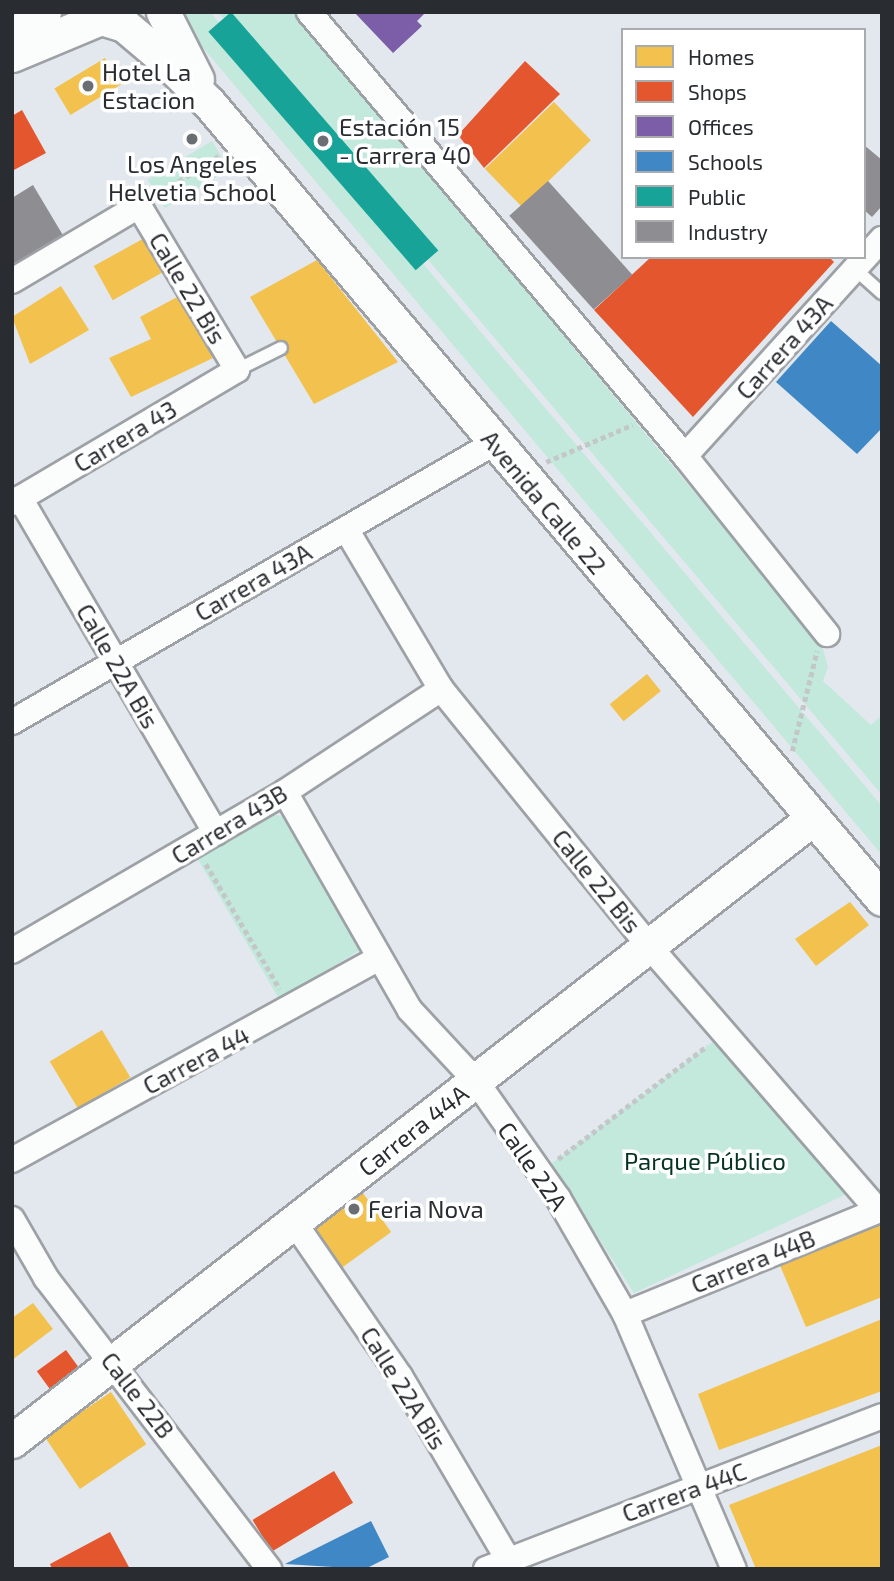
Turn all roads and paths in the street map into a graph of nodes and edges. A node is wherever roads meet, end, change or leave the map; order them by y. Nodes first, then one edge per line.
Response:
1 (44, 12) edge
2 (163, 12) edge
3 (310, 13) edge
4 (12, 36) edge
5 (12, 55) edge
6 (209, 103) junction
7 (242, 142) junction
8 (139, 206) junction
9 (882, 239) edge
10 (866, 257) edge
11 (864, 259) edge
12 (855, 269) junction
13 (12, 281) edge
14 (882, 293) edge
15 (281, 348) dead end
16 (237, 370) junction
17 (652, 416) junction
18 (494, 443) junction
19 (685, 456) junction
20 (520, 473) junction
21 (16, 501) edge
22 (346, 529) junction
23 (827, 634) joint
24 (116, 662) junction
25 (441, 689) junction
26 (12, 722) edge
27 (785, 786) junction
28 (285, 792) junction
29 (813, 818) junction
30 (206, 839) junction
31 (882, 899) edge
32 (649, 946) junction
33 (12, 951) edge
34 (378, 959) junction
35 (291, 1009) junction
36 (719, 1037) dead end
37 (476, 1081) junction
38 (12, 1160) edge
39 (551, 1164) dead end
40 (880, 1210) edge
41 (12, 1219) edge
42 (294, 1222) junction
43 (625, 1314) junction
44 (112, 1363) junction
45 (882, 1416) edge
46 (12, 1441) edge
47 (699, 1487) junction
48 (497, 1564) edge
49 (269, 1569) edge
50 (734, 1569) edge

1 - 4 street
2 - 6 street, Avenida Calle 22
3 - 17 street
5 - 6 street, Avenida Calle 22
6 - 7 street, Avenida Calle 22
7 - 8 path
7 - 18 street, Avenida Calle 22
8 - 13 street
8 - 16 street, Calle 22 Bis
9 - 10 street, Carrera 43A
11 - 12 street, Carrera 43A
12 - 14 lane
12 - 19 street, Carrera 43A
15 - 16 lane
16 - 21 street, Carrera 43
17 - 19 street
17 - 20 path
18 - 20 street, Avenida Calle 22
18 - 22 street, Carrera 43A
19 - 23 street
20 - 27 street, Avenida Calle 22
21 - 24 street, Calle 22A Bis
22 - 24 street, Carrera 43A
22 - 25 street, Calle 22 Bis
23 - 27 path
24 - 26 street, Carrera 43A
24 - 30 street, Calle 22A Bis
25 - 28 street, Carrera 43B
25 - 32 street, Calle 22 Bis
27 - 29 street, Avenida Calle 22
28 - 30 street, Carrera 43B
28 - 34 street, Calle 22A
29 - 31 street, Avenida Calle 22
29 - 32 street, Carrera 44A
30 - 33 street, Carrera 43B
30 - 35 path
32 - 37 street, Carrera 44A
32 - 40 street, Calle 22 Bis
34 - 35 street, Carrera 44
34 - 37 street, Calle 22A
35 - 38 street, Carrera 44
36 - 39 path
37 - 42 street, Carrera 44A
37 - 43 street, Calle 22A
40 - 43 street, Carrera 44B
41 - 44 street, Calle 22B
42 - 44 street, Carrera 44A
42 - 48 street, Calle 22A Bis
43 - 47 street, Calle 22A
44 - 46 street, Carrera 44A
44 - 49 street, Calle 22B
45 - 47 street, Carrera 44C
47 - 48 street, Carrera 44C
47 - 50 street, Calle 22A

